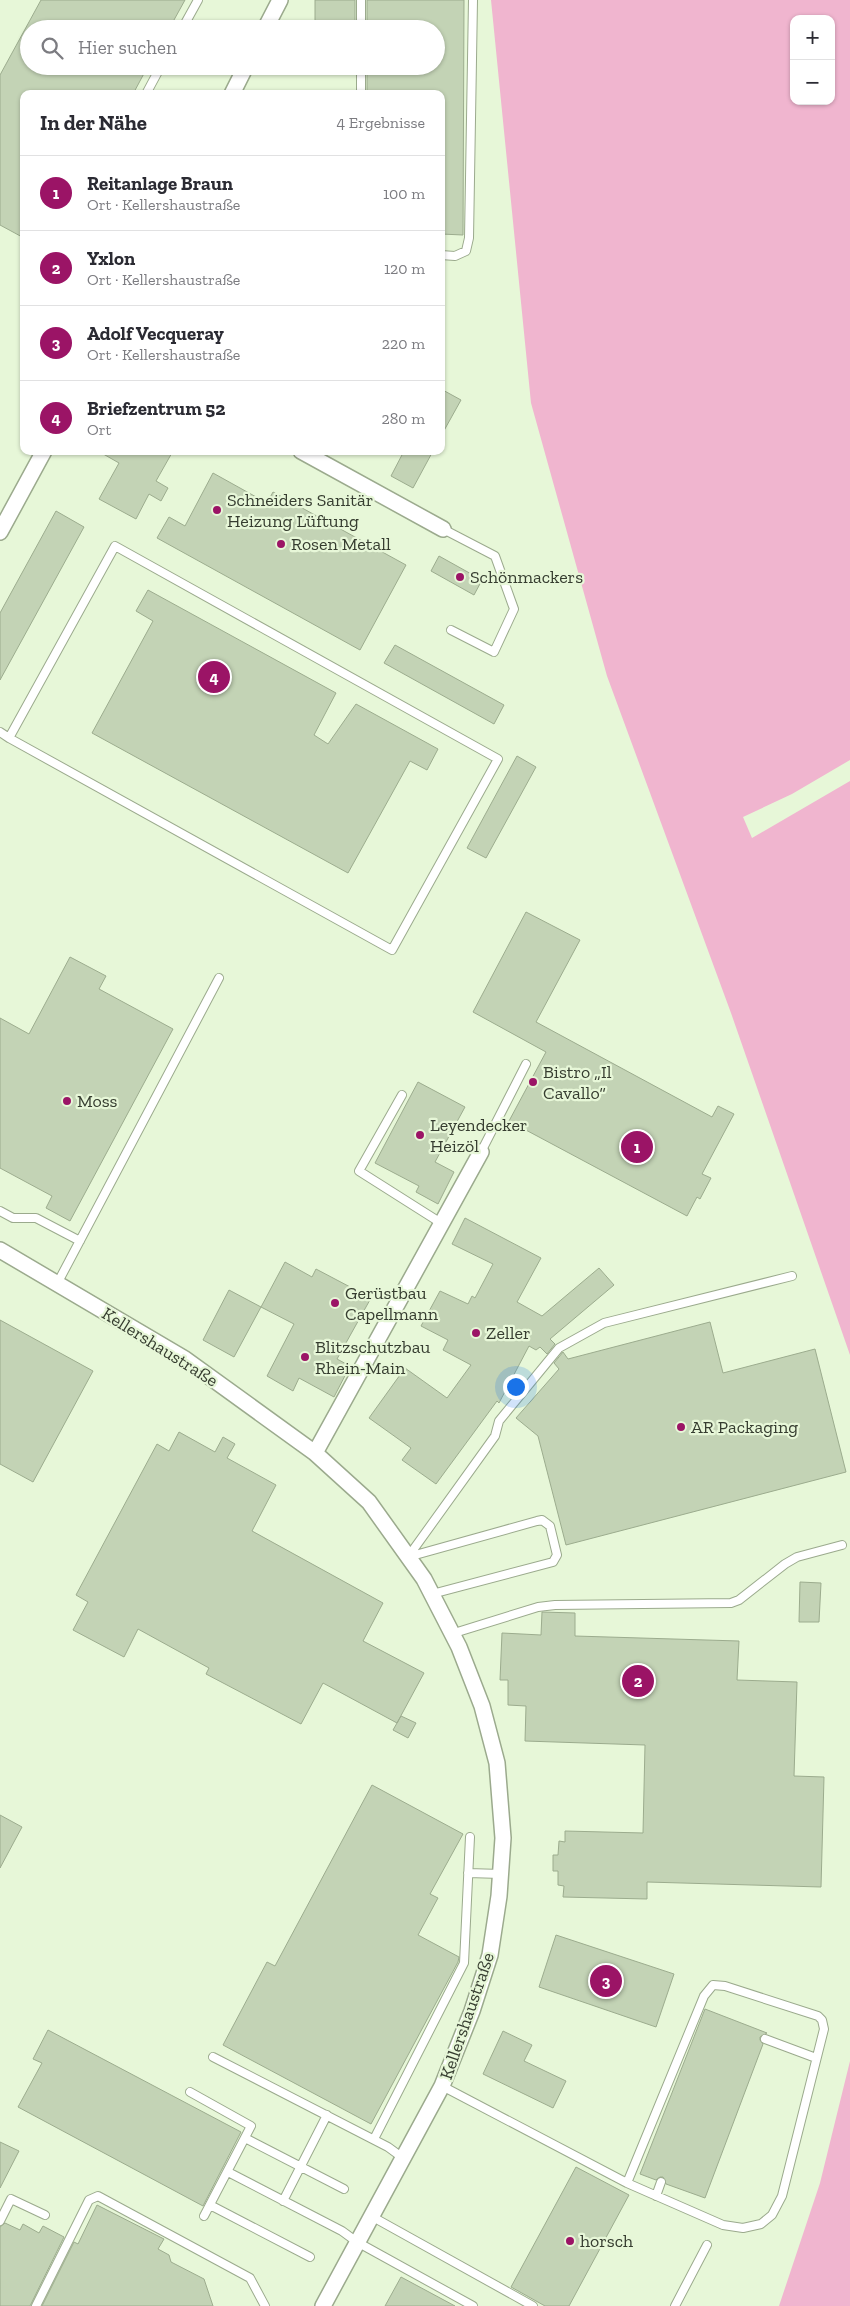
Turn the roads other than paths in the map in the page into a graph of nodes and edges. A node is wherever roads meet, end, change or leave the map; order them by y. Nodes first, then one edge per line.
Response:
1 (198, 0) edge
2 (280, 0) edge
3 (361, 0) edge
4 (473, 0) edge
5 (187, 20) edge
6 (270, 20) edge
7 (361, 20) edge
8 (156, 75) edge
9 (242, 75) edge
10 (361, 75) edge
11 (148, 90) edge
12 (234, 90) edge
13 (361, 90) edge
14 (445, 256) edge
15 (42, 455) edge
16 (308, 455) edge
17 (443, 529) joint
18 (0, 532) edge
19 (451, 630) dead end
20 (0, 732) edge
21 (9, 738) junction
22 (219, 978) dead end
23 (526, 1064) dead end
24 (402, 1095) dead end
25 (481, 1152) joint
26 (0, 1211) edge
27 (442, 1223) junction
28 (80, 1241) junction
29 (0, 1250) edge
30 (792, 1276) dead end
31 (57, 1284) junction
32 (315, 1453) junction
33 (842, 1545) dead end
34 (408, 1557) junction
35 (432, 1594) junction
36 (451, 1634) junction
37 (470, 1837) dead end
38 (468, 1873) junction
39 (500, 1874) junction
40 (765, 2039) dead end
41 (214, 2057) dead end
42 (816, 2058) junction
43 (442, 2086) junction
44 (190, 2092) dead end
45 (327, 2115) junction
46 (245, 2138) junction
47 (374, 2139) junction
48 (403, 2158) junction
49 (301, 2166) junction
50 (228, 2172) junction
51 (661, 2182) dead end
52 (627, 2183) junction
53 (344, 2189) dead end
54 (656, 2196) junction
55 (283, 2201) junction
56 (210, 2205) junction
57 (45, 2215) dead end
58 (204, 2216) dead end
59 (371, 2216) junction
60 (0, 2221) edge
61 (357, 2242) junction
62 (707, 2245) dead end
63 (310, 2257) dead end
64 (36, 2306) edge
65 (265, 2306) edge
66 (323, 2306) edge
67 (473, 2306) edge
68 (533, 2306) edge
69 (675, 2306) edge

1 - 5 lane
2 - 6 street
3 - 7 lane
4 - 14 lane
8 - 11 lane
9 - 12 street
10 - 13 lane
15 - 18 street
16 - 17 street
17 - 19 lane
20 - 21 lane
21 - 21 lane
22 - 28 lane
23 - 25 lane
24 - 27 lane
25 - 27 street
26 - 28 lane
27 - 32 street
28 - 31 lane
29 - 31 street, Kellershaustraße
30 - 34 lane
31 - 32 street, Kellershaustraße
32 - 34 street, Kellershaustraße
33 - 36 lane
34 - 35 street, Kellershaustraße
34 - 35 lane
35 - 36 street, Kellershaustraße
36 - 39 street, Kellershaustraße
37 - 38 lane
38 - 39 lane
38 - 47 lane
39 - 43 street, Kellershaustraße
40 - 42 lane
41 - 45 lane
42 - 52 lane
42 - 54 lane
43 - 48 street, Kellershaustraße
43 - 52 lane
44 - 46 lane
45 - 47 lane
45 - 49 lane
46 - 49 lane
46 - 50 lane
47 - 48 lane
48 - 59 street, Kellershaustraße
49 - 53 lane
49 - 55 lane
50 - 55 lane
50 - 56 lane
51 - 54 lane
52 - 54 lane
55 - 61 lane
56 - 58 lane
56 - 63 lane
57 - 60 lane
59 - 61 street, Kellershaustraße
59 - 68 lane
61 - 66 street, Kellershaustraße
61 - 67 lane
62 - 69 lane
64 - 65 lane

